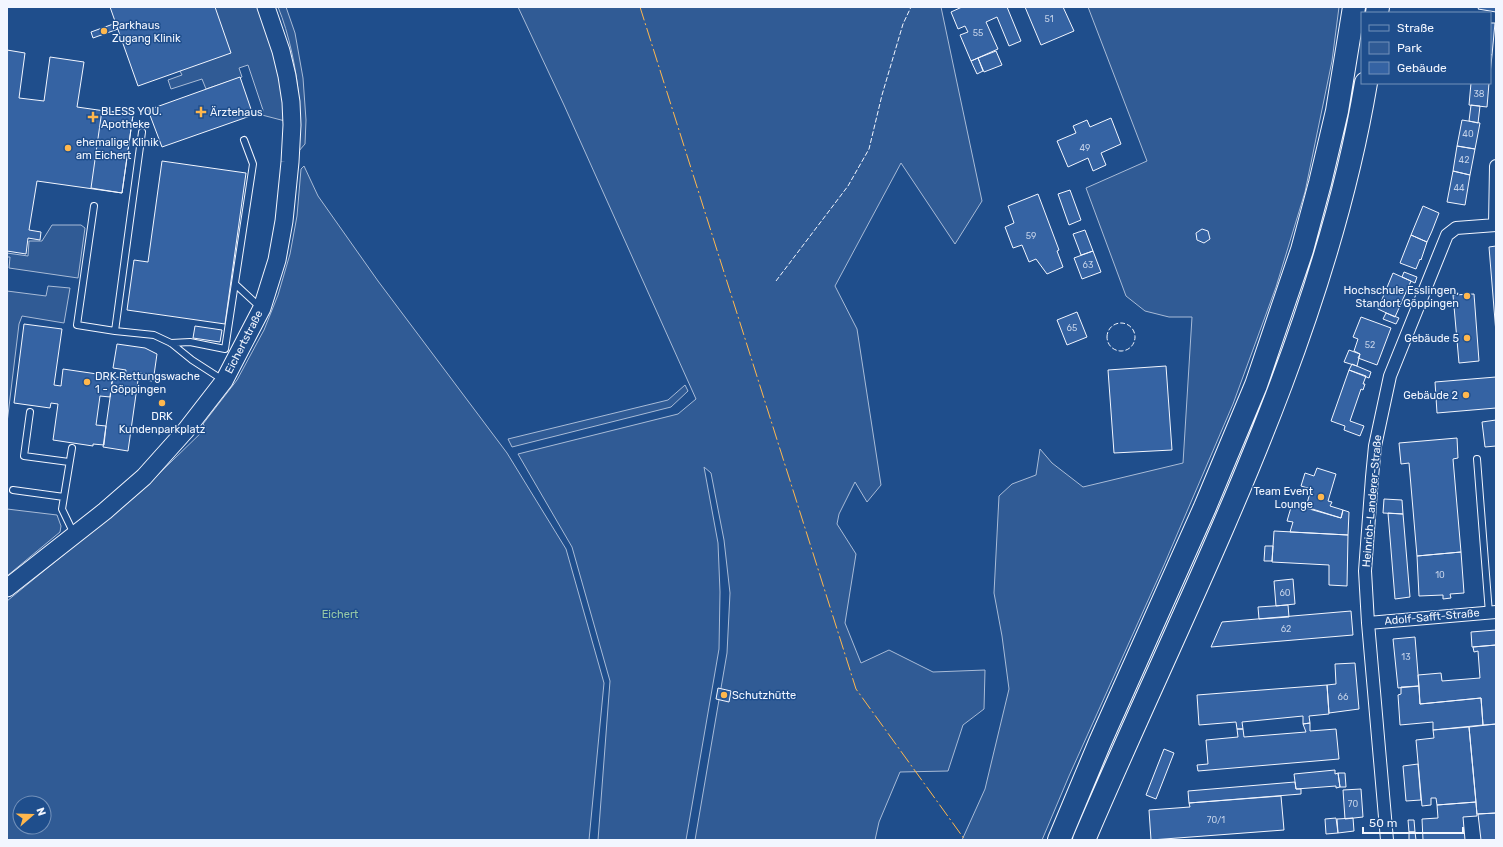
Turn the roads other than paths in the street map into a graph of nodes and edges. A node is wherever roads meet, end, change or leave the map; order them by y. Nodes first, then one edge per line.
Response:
1 (266, 7) edge
2 (1354, 7) edge
3 (1366, 84) edge
4 (142, 132) dead end
5 (244, 140) dead end
6 (1496, 166) edge
7 (94, 206) dead end
8 (1496, 225) edge
9 (235, 284) junction
10 (262, 308) junction
11 (115, 331) junction
12 (171, 342) junction
13 (224, 381) junction
14 (30, 412) dead end
15 (72, 448) dead end
16 (1477, 459) dead end
17 (69, 462) junction
18 (13, 490) dead end
19 (64, 497) junction
20 (74, 534) junction
21 (7, 588) edge
22 (1492, 613) edge
23 (1368, 623) junction
24 (1059, 840) edge
25 (1084, 840) edge
26 (1387, 840) edge

1 - 10 street, Eichertstraße
2 - 24 highway
3 - 25 highway
4 - 11 lane
5 - 9 lane
6 - 8 street, Heinrich-Landerer-Straße
7 - 11 lane
8 - 23 street, Heinrich-Landerer-Straße
9 - 10 lane
9 - 12 lane
10 - 13 street, Eichertstraße
11 - 12 lane
12 - 13 lane
13 - 20 street, Eichertstraße
14 - 17 lane
15 - 17 lane
16 - 22 lane
17 - 19 lane
18 - 19 lane
19 - 20 lane
20 - 21 street, Eichertstraße
22 - 23 street, Adolf-Safft-Straße
23 - 26 street, Heinrich-Landerer-Straße

